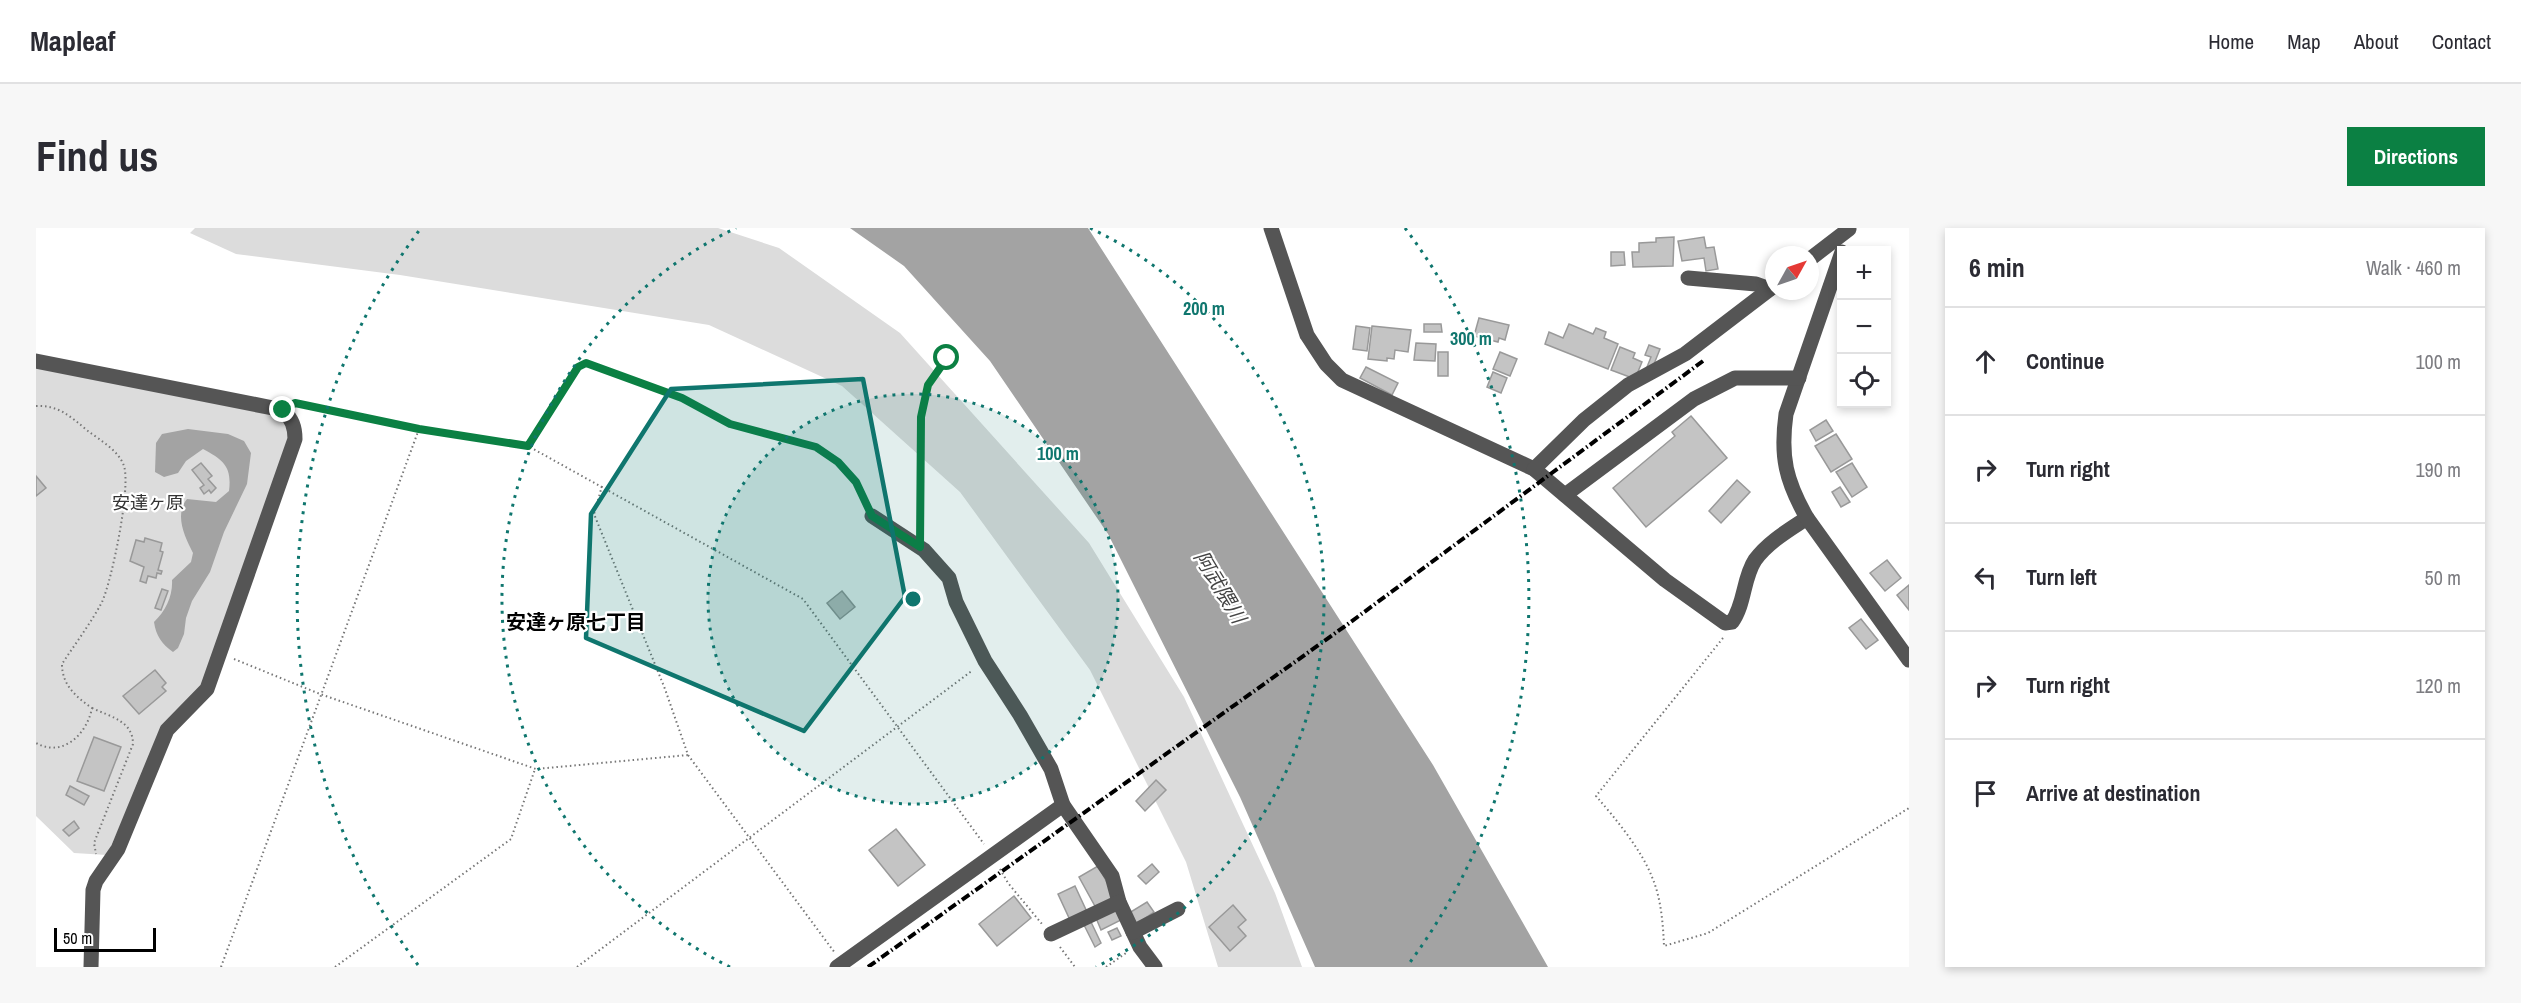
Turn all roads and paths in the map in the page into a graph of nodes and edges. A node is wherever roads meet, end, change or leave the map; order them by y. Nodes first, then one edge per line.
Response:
1 (1271, 228) edge
2 (1850, 228) edge
3 (1844, 246) edge
4 (1819, 252) edge
5 (1837, 266) edge
6 (1688, 278) dead end
7 (1765, 286) edge
8 (1765, 293) edge
9 (950, 354) dead end
10 (36, 361) edge
11 (1799, 378) junction
12 (36, 406) edge
13 (283, 410) junction
14 (419, 429) junction
15 (528, 446) junction
16 (1534, 469) junction
17 (602, 486) junction
18 (1565, 495) junction
19 (872, 516) joint
20 (1807, 518) junction
21 (920, 547) junction
22 (1732, 622) junction
23 (220, 653) junction
24 (1909, 660) edge
25 (985, 662) junction
26 (320, 694) junction
27 (92, 708) junction
28 (897, 726) junction
29 (36, 743) edge
30 (688, 755) junction
31 (536, 769) junction
32 (1063, 805) junction
33 (1909, 808) edge
34 (748, 837) junction
35 (992, 856) junction
36 (99, 875) junction
37 (1119, 902) junction
38 (1178, 909) dead end
39 (1051, 934) junction
40 (1136, 938) junction
41 (839, 965) edge
42 (91, 967) edge
43 (221, 967) edge
44 (335, 967) edge
45 (577, 967) edge
46 (1075, 967) edge
47 (1107, 967) edge
48 (1155, 967) edge

1 - 16 street
2 - 3 street
2 - 4 street
5 - 11 street
6 - 7 street
8 - 16 street
9 - 21 path
10 - 13 street
11 - 18 street
11 - 20 street
12 - 27 path
13 - 14 path
13 - 23 street
14 - 15 path
14 - 26 path
15 - 17 path
15 - 19 path
16 - 18 street
17 - 28 path
17 - 30 path
18 - 22 street
19 - 21 street
20 - 22 street
20 - 24 street
21 - 25 street
22 - 33 path
23 - 26 path
23 - 36 street
25 - 28 path
25 - 32 street
26 - 31 path
26 - 43 path
27 - 29 path
27 - 36 path
28 - 34 path
28 - 35 path
30 - 31 path
30 - 34 path
31 - 44 path
32 - 35 street
32 - 37 street
34 - 41 path
34 - 45 path
35 - 39 path
35 - 41 street
36 - 42 street
37 - 39 street
37 - 40 street
38 - 40 street
39 - 46 path
40 - 47 path
40 - 48 street

